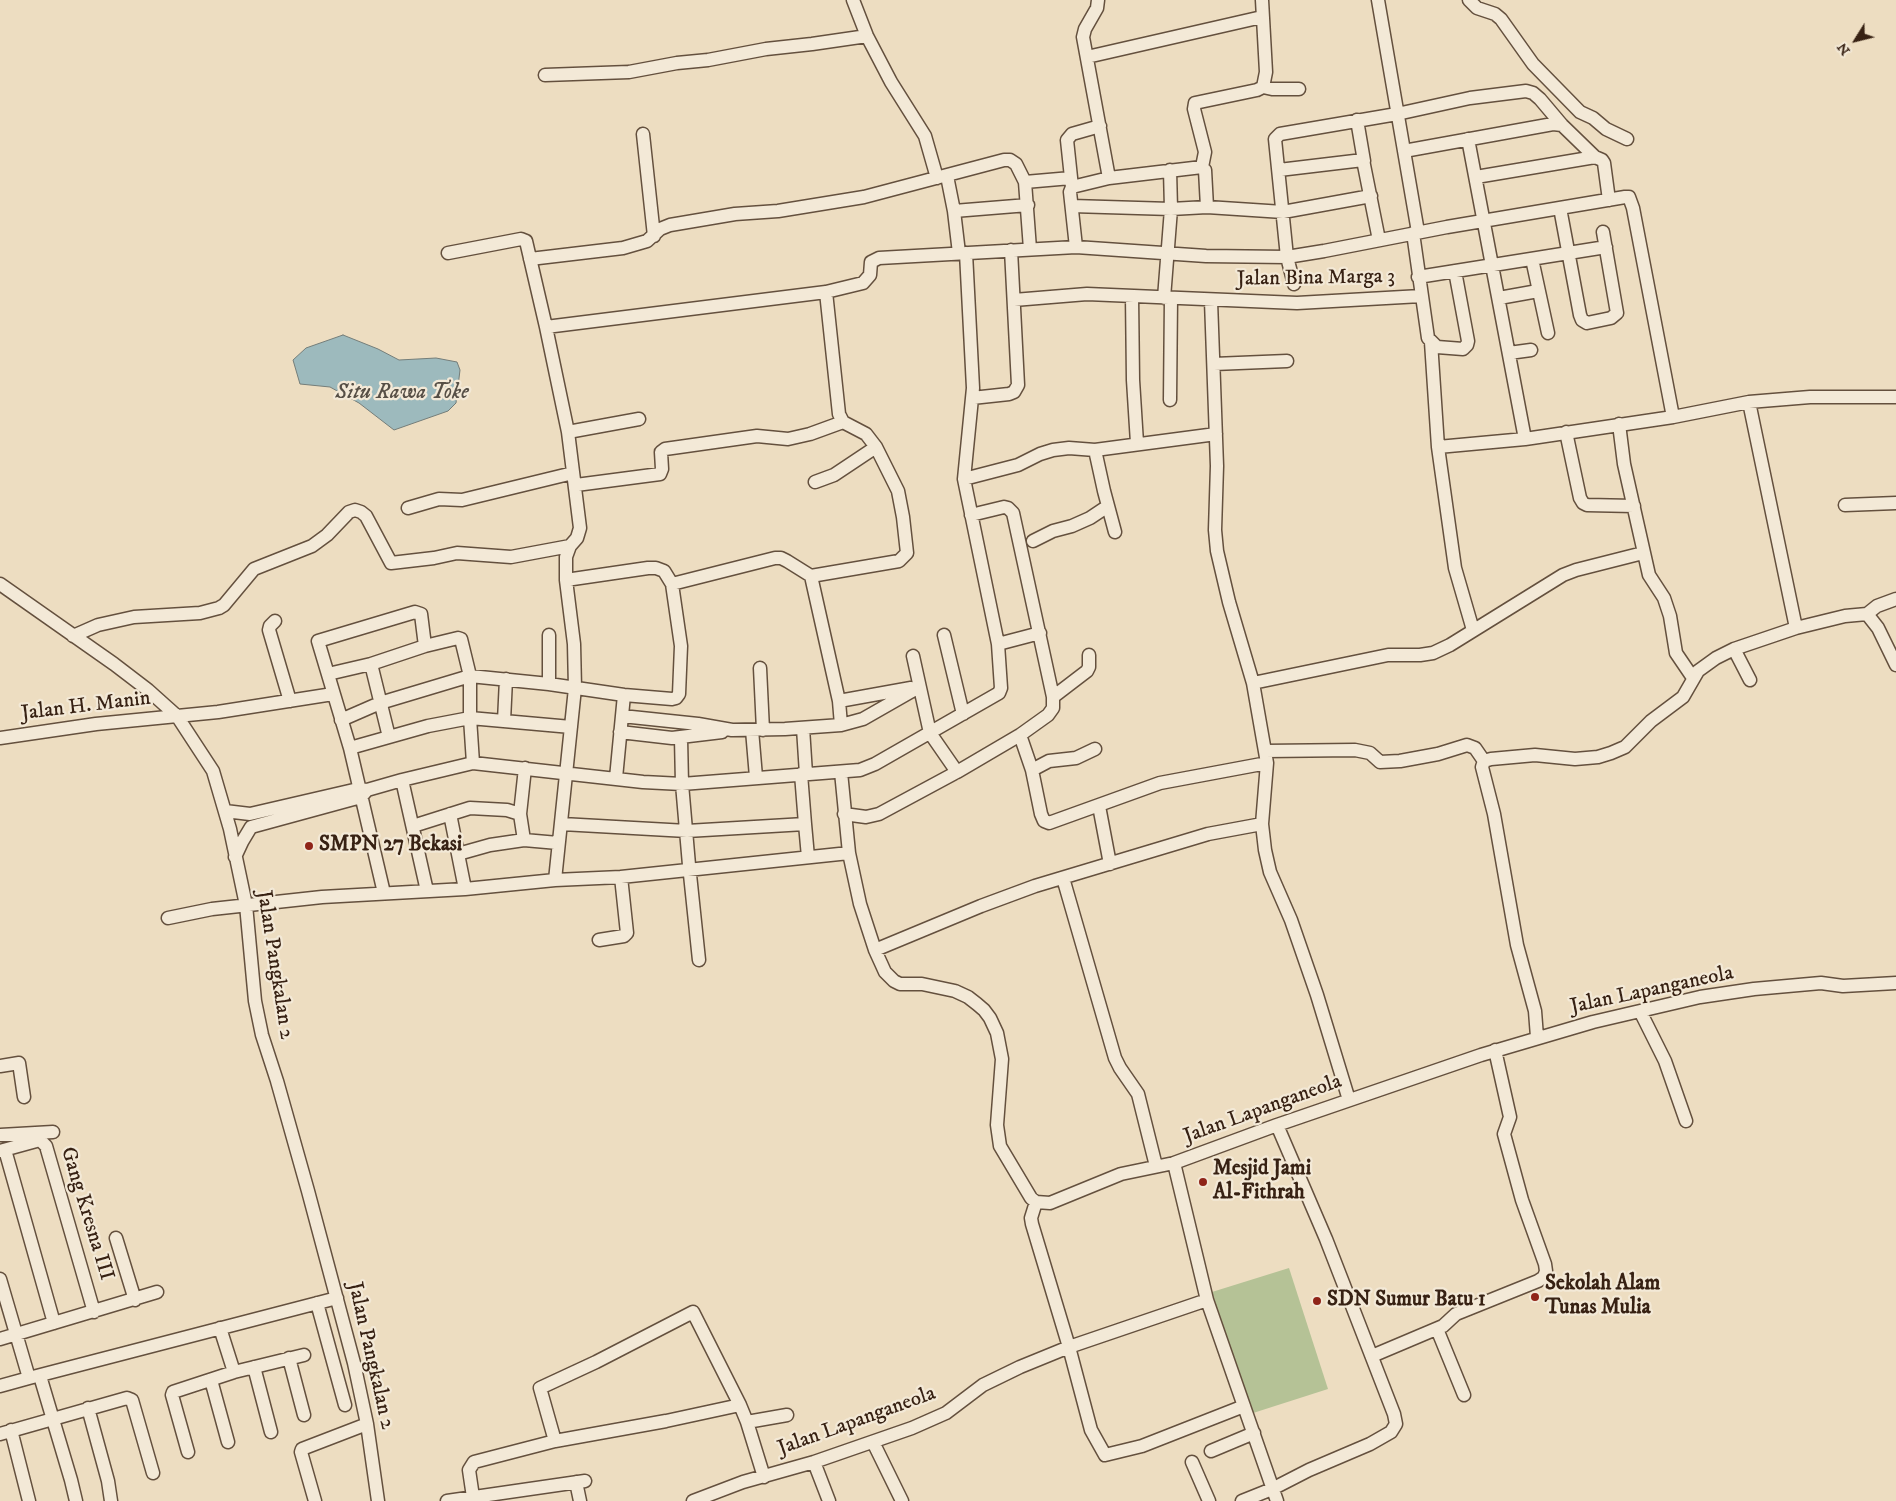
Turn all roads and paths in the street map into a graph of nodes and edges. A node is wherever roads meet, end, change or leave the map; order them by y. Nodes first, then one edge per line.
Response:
1 (853, 0) edge
2 (1098, 0) edge
3 (1262, 0) edge
4 (1378, 0) edge
5 (1469, 0) edge
6 (1262, 16) junction
7 (867, 36) junction
8 (1087, 57) junction
9 (545, 75) dead end
10 (1263, 87) junction
11 (1299, 90) dead end
12 (1397, 114) junction
13 (1357, 120) junction
14 (1562, 125) junction
15 (1100, 126) junction
16 (643, 134) dead end
17 (1468, 139) junction
18 (1627, 139) dead end
19 (1404, 150) junction
20 (1595, 156) junction
21 (1364, 161) junction
22 (1202, 167) junction
23 (1170, 170) junction
24 (1279, 170) junction
25 (942, 177) junction
26 (1476, 177) junction
27 (1109, 178) junction
28 (1025, 182) junction
29 (1071, 182) junction
30 (1371, 196) junction
31 (1609, 200) junction
32 (1028, 205) junction
33 (1072, 206) junction
34 (1206, 207) junction
35 (1171, 208) junction
36 (1560, 208) junction
37 (954, 210) junction
38 (1283, 212) junction
39 (1484, 220) junction
40 (1603, 232) dead end
41 (1416, 233) junction
42 (654, 236) junction
43 (1379, 240) junction
44 (1076, 247) junction
45 (1606, 247) junction
46 (1030, 248) junction
47 (1011, 250) junction
48 (448, 253) dead end
49 (962, 253) junction
50 (1167, 253) junction
51 (1568, 253) junction
52 (1287, 257) junction
53 (530, 259) junction
54 (1532, 259) junction
55 (1493, 265) junction
56 (1455, 271) junction
57 (1418, 277) junction
58 (1294, 284) dead end
59 (1538, 291) junction
60 (826, 292) junction
61 (1132, 296) junction
62 (1421, 296) junction
63 (1168, 298) junction
64 (1499, 298) junction
65 (1014, 300) junction
66 (1211, 301) junction
67 (546, 327) junction
68 (1548, 333) dead end
69 (1430, 342) junction
70 (1531, 350) dead end
71 (1509, 353) junction
72 (1287, 361) dead end
73 (1214, 364) junction
74 (1896, 397) edge
75 (972, 398) junction
76 (1170, 400) dead end
77 (1750, 402) junction
78 (1673, 417) junction
79 (639, 419) dead end
80 (843, 422) junction
81 (1619, 424) junction
82 (568, 432) junction
83 (1566, 432) junction
84 (1216, 434) junction
85 (1525, 439) junction
86 (1136, 444) junction
87 (876, 447) junction
88 (1438, 447) junction
89 (1095, 450) junction
90 (964, 478) junction
91 (575, 479) junction
92 (815, 482) dead end
93 (1896, 503) edge
94 (1845, 505) dead end
95 (1108, 506) junction
96 (1634, 506) junction
97 (408, 508) dead end
98 (971, 515) junction
99 (1115, 532) dead end
100 (1033, 541) dead end
101 (570, 546) junction
102 (1643, 553) junction
103 (811, 576) junction
104 (566, 580) junction
105 (0, 584) edge
106 (672, 584) junction
107 (1896, 600) edge
108 (1867, 614) junction
109 (275, 621) dead end
110 (1796, 628) junction
111 (1474, 630) junction
112 (1040, 633) junction
113 (549, 635) dead end
114 (944, 635) dead end
115 (73, 636) junction
116 (998, 644) junction
117 (425, 646) junction
118 (1734, 650) junction
119 (1089, 655) dead end
120 (913, 656) dead end
121 (371, 664) junction
122 (1896, 665) edge
123 (760, 668) dead end
124 (328, 674) junction
125 (470, 676) junction
126 (1693, 678) junction
127 (506, 679) junction
128 (1750, 680) dead end
129 (1252, 683) junction
130 (549, 684) junction
131 (919, 686) junction
132 (575, 688) junction
133 (333, 694) junction
134 (624, 695) junction
135 (1053, 697) junction
136 (290, 701) junction
137 (839, 701) junction
138 (380, 703) junction
139 (964, 714) junction
140 (177, 716) junction
141 (622, 716) junction
142 (470, 718) junction
143 (341, 720) junction
144 (504, 721) junction
145 (841, 725) junction
146 (571, 727) junction
147 (804, 728) junction
148 (732, 730) junction
149 (757, 730) junction
150 (620, 732) junction
151 (930, 733) junction
152 (1020, 735) junction
153 (390, 737) junction
154 (0, 738) edge
155 (681, 738) junction
156 (350, 748) junction
157 (1095, 749) dead end
158 (1266, 757) junction
159 (1484, 762) junction
160 (473, 763) junction
161 (525, 768) junction
162 (1032, 770) junction
163 (567, 772) junction
164 (842, 772) junction
165 (957, 772) junction
166 (804, 774) junction
167 (756, 777) junction
168 (616, 778) junction
169 (402, 780) junction
170 (682, 784) junction
171 (362, 792) junction
172 (1099, 806) junction
173 (225, 811) junction
174 (450, 814) junction
175 (520, 814) junction
176 (844, 814) junction
177 (252, 820) junction
178 (562, 824) junction
179 (805, 824) junction
180 (1262, 824) junction
181 (414, 826) junction
182 (687, 830) junction
183 (524, 840) junction
184 (558, 843) junction
185 (849, 853) junction
186 (458, 854) junction
187 (808, 857) junction
188 (235, 858) junction
189 (1110, 864) junction
190 (689, 870) junction
191 (620, 877) junction
192 (1063, 878) junction
193 (555, 880) junction
194 (465, 889) junction
195 (428, 891) junction
196 (384, 893) junction
197 (246, 906) junction
198 (168, 918) dead end
199 (599, 940) dead end
200 (875, 950) junction
201 (699, 960) dead end
202 (1896, 983) edge
203 (1640, 1011) junction
204 (1537, 1037) junction
205 (1495, 1050) junction
206 (0, 1066) edge
207 (24, 1097) dead end
208 (1349, 1100) junction
209 (1686, 1121) dead end
210 (1277, 1125) junction
211 (53, 1132) dead end
212 (0, 1135) edge
213 (3, 1150) edge
214 (1174, 1163) junction
215 (1156, 1166) junction
216 (1036, 1202) junction
217 (116, 1238) dead end
218 (0, 1279) edge
219 (157, 1292) dead end
220 (337, 1298) junction
221 (135, 1300) junction
222 (1206, 1300) junction
223 (317, 1303) junction
224 (94, 1312) junction
225 (54, 1323) junction
226 (220, 1328) junction
227 (1437, 1329) junction
228 (16, 1335) junction
229 (0, 1339) edge
230 (1069, 1348) junction
231 (304, 1355) dead end
232 (1372, 1356) junction
233 (288, 1358) junction
234 (254, 1367) junction
235 (234, 1372) junction
236 (34, 1377) junction
237 (211, 1380) junction
238 (0, 1386) edge
239 (1464, 1395) dead end
240 (740, 1404) junction
241 (345, 1405) dead end
242 (1244, 1406) junction
243 (88, 1408) junction
244 (304, 1415) dead end
245 (787, 1415) dead end
246 (53, 1418) junction
247 (747, 1422) junction
248 (366, 1424) junction
249 (6, 1432) edge
250 (271, 1432) dead end
251 (1254, 1433) junction
252 (555, 1441) junction
253 (228, 1442) dead end
254 (873, 1442) junction
255 (1211, 1451) dead end
256 (188, 1452) dead end
257 (814, 1462) junction
258 (1192, 1462) dead end
259 (154, 1473) dead end
260 (764, 1477) junction
261 (1274, 1495) edge
262 (473, 1497) junction
263 (29, 1500) edge
264 (76, 1501) edge
265 (111, 1501) edge
266 (315, 1501) edge
267 (378, 1501) edge
268 (447, 1501) edge
269 (580, 1501) edge
270 (693, 1501) edge
271 (829, 1501) edge
272 (902, 1501) edge
273 (1209, 1501) edge
274 (1242, 1501) edge

1 - 7 street
2 - 8 street
3 - 6 street
4 - 12 street
5 - 18 street
6 - 8 street
6 - 10 street
7 - 9 street
7 - 25 street
8 - 15 street
10 - 11 street
10 - 22 street
12 - 13 street
12 - 14 street
12 - 19 street
13 - 21 street
13 - 24 street
14 - 17 street
14 - 20 street
15 - 27 street
15 - 29 street
16 - 42 street
17 - 19 street
17 - 26 street
19 - 41 street
20 - 26 street
20 - 31 street
21 - 24 street
21 - 30 street
22 - 23 street
22 - 34 street
23 - 27 street
23 - 35 street
24 - 38 street
25 - 28 street
25 - 37 street
25 - 42 street
26 - 39 street
27 - 29 street
28 - 29 street
28 - 32 street
29 - 33 street
30 - 38 street
30 - 43 street
31 - 36 street
31 - 78 street
32 - 37 street
32 - 46 street
33 - 35 street
33 - 44 street
34 - 35 street
34 - 38 street
35 - 50 street
36 - 39 street
36 - 51 street
37 - 49 street
38 - 52 street
39 - 41 street
39 - 55 street
40 - 45 street
41 - 43 street
41 - 57 street
42 - 53 street
43 - 52 street
44 - 46 street
44 - 50 street
45 - 51 street
45 - 51 street
46 - 47 street
47 - 49 street
47 - 65 street
48 - 53 street
49 - 60 street
49 - 75 street
50 - 52 street
50 - 63 street
51 - 54 street
52 - 58 street
53 - 67 street
54 - 55 street
54 - 59 street
55 - 56 street
55 - 64 street
56 - 57 street
56 - 69 street
57 - 62 street
59 - 64 street
59 - 68 street
60 - 67 street
60 - 80 street
61 - 63 street, Jalan Bina Marga 3
61 - 65 street, Jalan Bina Marga 3
61 - 86 street
62 - 66 street, Jalan Bina Marga 3
62 - 69 street
63 - 66 street, Jalan Bina Marga 3
63 - 76 street
64 - 71 street
65 - 75 street
66 - 73 street
67 - 82 street
69 - 88 street
70 - 71 street
71 - 85 street
72 - 73 street
73 - 84 street
74 - 77 street
75 - 90 street
77 - 78 street
77 - 110 street
78 - 81 street
79 - 82 street
80 - 87 street
80 - 91 street
81 - 83 street
81 - 96 street
82 - 91 street
83 - 85 street
83 - 96 street
84 - 86 street
84 - 129 street
85 - 88 street
86 - 89 street
87 - 92 street
87 - 103 street
88 - 111 street
89 - 90 street
89 - 95 street
90 - 98 street
91 - 97 street
91 - 101 street
93 - 94 street
95 - 99 street
95 - 100 street
96 - 102 street
98 - 112 street
98 - 116 street
101 - 104 street
101 - 115 street
102 - 111 street
102 - 126 street
103 - 106 street
103 - 137 street
104 - 106 street
104 - 132 street
105 - 115 street, Jalan Pangkalan 2
106 - 134 street
107 - 108 street
108 - 110 street
108 - 122 street
109 - 136 street
110 - 118 street
111 - 129 street
112 - 116 street
112 - 135 street
113 - 130 street
114 - 139 street
115 - 140 street, Jalan Pangkalan 2
116 - 139 street
117 - 121 street
117 - 124 street
117 - 125 street
118 - 126 street
118 - 128 street
119 - 135 street
120 - 131 street
121 - 124 street
121 - 138 street
123 - 149 street
124 - 133 street
125 - 127 street
125 - 138 street
125 - 142 street
126 - 159 street
127 - 130 street
127 - 144 street
129 - 158 street
130 - 132 street
131 - 137 street
131 - 145 street
131 - 151 street
132 - 134 street
132 - 146 street
133 - 136 street, Jalan H. Manin
133 - 143 street
134 - 141 street
135 - 152 street
136 - 140 street, Jalan H. Manin
137 - 145 street
138 - 143 street
138 - 153 street
139 - 151 street
140 - 154 street, Jalan H. Manin
140 - 173 street, Jalan Pangkalan 2
141 - 148 street
141 - 150 street
142 - 144 street
142 - 153 street
142 - 160 street
143 - 156 street
144 - 146 street
145 - 147 street
146 - 163 street
147 - 149 street
147 - 166 street
148 - 149 street
148 - 155 street
149 - 167 street
150 - 155 street
150 - 168 street
151 - 164 street
151 - 165 street
152 - 162 street
152 - 165 street
153 - 156 street
155 - 170 street
156 - 171 street
157 - 162 street
158 - 159 street
158 - 172 street
158 - 180 street
159 - 204 street
160 - 161 street
160 - 169 street
161 - 163 street
161 - 175 street
162 - 172 street
163 - 168 street
163 - 178 street
164 - 166 street
164 - 176 street
165 - 176 street
166 - 167 street
166 - 179 street
167 - 170 street
168 - 170 street
169 - 171 street
169 - 181 street
170 - 182 street
171 - 177 street
171 - 196 street
172 - 189 street
173 - 177 street
173 - 188 street, Jalan Pangkalan 2
174 - 175 street
174 - 181 street
174 - 186 street
175 - 183 street
176 - 185 street
177 - 188 street
178 - 182 street
178 - 184 street
179 - 182 street
179 - 187 street
180 - 189 street
180 - 208 street
181 - 195 street
182 - 190 street
183 - 184 street
183 - 186 street
184 - 193 street
185 - 187 street
185 - 200 street
186 - 194 street
187 - 190 street
188 - 197 street, Jalan Pangkalan 2
189 - 192 street
190 - 191 street
190 - 201 street
191 - 193 street
191 - 199 street
192 - 200 street
192 - 215 street
193 - 194 street
194 - 195 street
195 - 196 street
196 - 197 street
197 - 198 street
197 - 220 street, Jalan Pangkalan 2
200 - 216 street
202 - 203 street, Jalan Lapanganeola
203 - 204 street, Jalan Lapanganeola
203 - 209 street
204 - 205 street, Jalan Lapanganeola
205 - 208 street, Jalan Lapanganeola
205 - 227 street
206 - 207 street
208 - 210 street, Jalan Lapanganeola
210 - 214 street, Jalan Lapanganeola
210 - 232 street
211 - 212 street
213 - 224 street, Gang Kresna III
213 - 225 street
214 - 215 street
214 - 222 street, Jalan Lapanganeola
215 - 216 street
216 - 230 street
217 - 221 street
218 - 228 street
219 - 221 street
220 - 223 street
220 - 248 street, Jalan Pangkalan 2
221 - 224 street
222 - 230 street, Jalan Lapanganeola
222 - 242 street
223 - 226 street
223 - 241 street
224 - 225 street
225 - 228 street
226 - 235 street
226 - 236 street
227 - 232 street
227 - 239 street
228 - 229 street
228 - 236 street
230 - 242 street
230 - 254 street, Jalan Lapanganeola
231 - 233 street
232 - 261 street
233 - 234 street
233 - 244 street
234 - 235 street
234 - 250 street
235 - 237 street
236 - 238 street
236 - 246 street
237 - 253 street
237 - 256 street
240 - 247 street
240 - 252 street
240 - 252 street
242 - 251 street
243 - 246 street
243 - 259 street
243 - 265 street
245 - 247 street
246 - 249 street
246 - 264 street
247 - 260 street
248 - 266 street
248 - 267 street, Jalan Pangkalan 2
249 - 263 street
251 - 255 street
251 - 261 street
252 - 262 street
254 - 257 street, Jalan Lapanganeola
254 - 272 street
257 - 260 street, Jalan Lapanganeola
257 - 271 street
258 - 273 street
260 - 270 street, Jalan Lapanganeola
261 - 274 street
262 - 268 street
262 - 269 street

